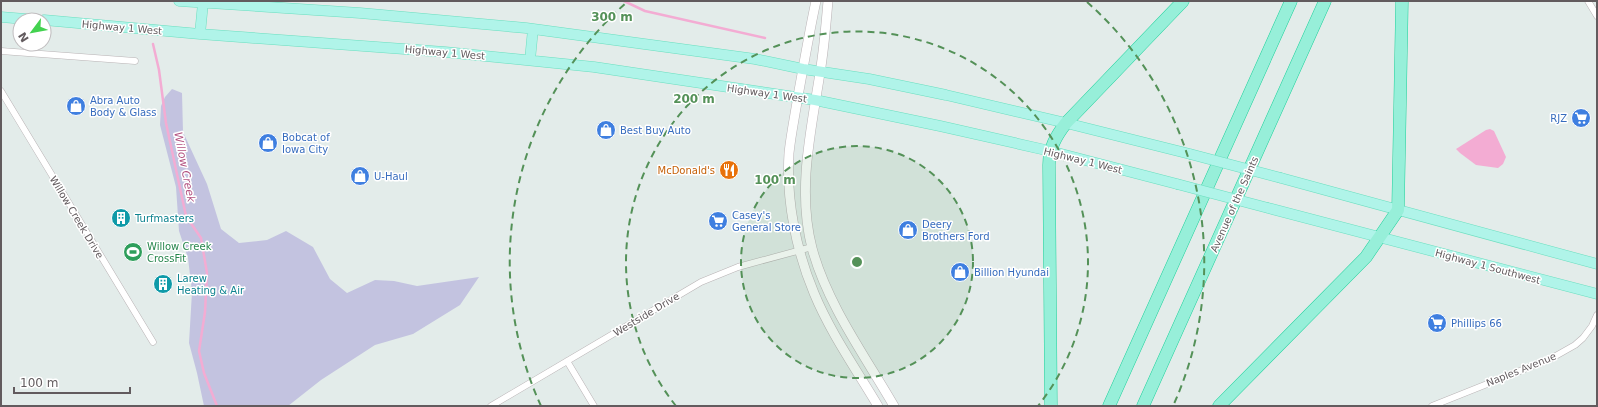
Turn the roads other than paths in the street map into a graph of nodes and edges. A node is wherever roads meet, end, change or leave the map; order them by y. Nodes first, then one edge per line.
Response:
1 (179, 1) edge
2 (816, 1) edge
3 (828, 1) edge
4 (1183, 1) edge
5 (1291, 1) edge
6 (1325, 1) edge
7 (1402, 1) edge
8 (1588, 1) edge
9 (203, 3) junction
10 (1597, 16) edge
11 (1, 17) edge
12 (12, 18) edge
13 (52, 21) edge
14 (533, 29) junction
15 (200, 34) junction
16 (1, 51) edge
17 (530, 60) junction
18 (135, 61) dead end
19 (802, 69) junction
20 (820, 72) junction
21 (1, 91) edge
22 (798, 97) junction
23 (815, 100) junction
24 (1066, 123) junction
25 (1050, 151) junction
26 (1398, 210) junction
27 (1380, 238) junction
28 (812, 247) junction
29 (799, 250) junction
30 (1597, 264) edge
31 (1597, 294) edge
32 (1597, 315) edge
33 (153, 342) dead end
34 (567, 361) junction
35 (491, 406) edge
36 (594, 406) edge
37 (878, 406) edge
38 (894, 406) edge
39 (1051, 406) edge
40 (1109, 406) edge
41 (1143, 406) edge
42 (1219, 406) edge
43 (1432, 406) edge

1 - 9 main road
2 - 19 main road
3 - 20 main road
4 - 24 highway
5 - 40 highway
6 - 41 highway, Avenue of the Saints
7 - 26 highway
8 - 10 street
9 - 14 main road
9 - 15 main road
11 - 12 main road
13 - 15 main road, Highway 1 West
14 - 17 main road
14 - 19 main road
15 - 17 main road, Highway 1 West
16 - 18 street
17 - 22 main road, Highway 1 West
19 - 20 main road
19 - 22 main road
20 - 23 main road
20 - 24 main road
21 - 33 street, Willow Creek Drive
22 - 23 main road, Highway 1 West
22 - 29 main road
23 - 25 main road, Highway 1 West
23 - 28 main road
24 - 25 highway
24 - 26 main road, bridge
25 - 27 main road, Highway 1 West, bridge
25 - 39 highway
26 - 27 highway
26 - 30 main road
27 - 31 main road, Highway 1 Southwest
27 - 42 highway
28 - 29 street, Westside Drive
28 - 38 main road
29 - 34 street, Westside Drive
29 - 37 main road
32 - 43 street, Naples Avenue
34 - 35 street, Westside Drive
34 - 36 street

